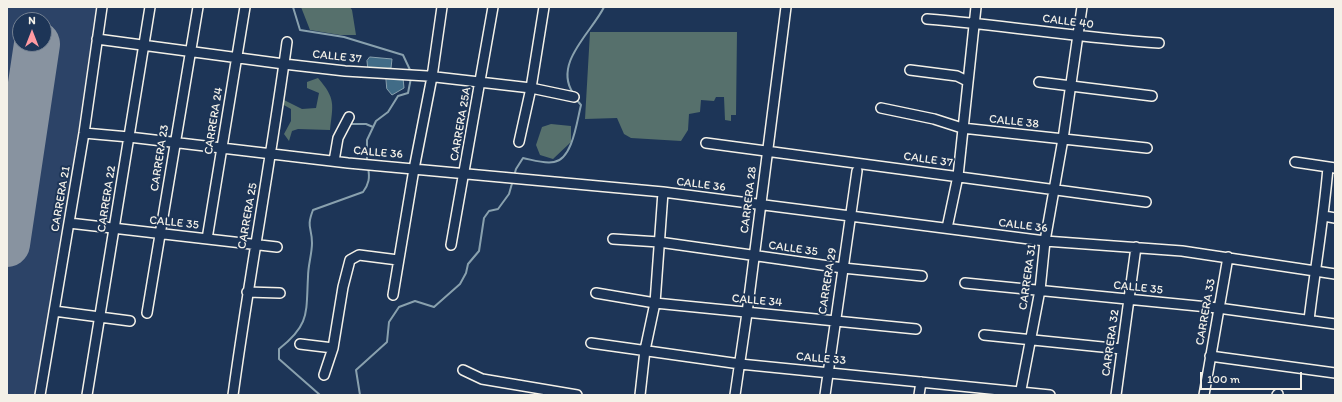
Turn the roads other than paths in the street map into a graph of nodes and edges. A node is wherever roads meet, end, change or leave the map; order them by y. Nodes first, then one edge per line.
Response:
1 (102, 7) edge
2 (150, 7) edge
3 (198, 7) edge
4 (245, 7) edge
5 (442, 7) edge
6 (493, 7) edge
7 (544, 7) edge
8 (786, 7) edge
9 (976, 7) edge
10 (1082, 7) edge
11 (927, 19) dead end
12 (974, 22) junction
13 (1078, 35) junction
14 (97, 39) junction
15 (287, 42) dead end
16 (1159, 43) dead end
17 (144, 47) junction
18 (190, 52) junction
19 (236, 58) junction
20 (284, 64) junction
21 (910, 70) dead end
22 (429, 76) junction
23 (967, 81) junction
24 (481, 82) junction
25 (1039, 82) dead end
26 (1070, 87) junction
27 (531, 88) junction
28 (1152, 96) dead end
29 (574, 97) dead end
30 (881, 108) dead end
31 (349, 117) dead end
32 (962, 128) junction
33 (84, 133) junction
34 (129, 137) junction
35 (1063, 139) junction
36 (174, 142) junction
37 (519, 142) dead end
38 (706, 143) dead end
39 (222, 148) junction
40 (1147, 148) dead end
41 (768, 152) junction
42 (271, 153) junction
43 (334, 161) junction
44 (1295, 162) dead end
45 (414, 168) junction
46 (1332, 168) edge
47 (857, 171) dead end
48 (465, 173) junction
49 (958, 176) junction
50 (1054, 189) junction
51 (663, 192) junction
52 (1146, 202) dead end
53 (761, 204) junction
54 (851, 216) junction
55 (1324, 216) junction
56 (1335, 218) edge
57 (69, 222) junction
58 (947, 228) junction
59 (114, 229) junction
60 (160, 234) junction
61 (207, 239) junction
62 (613, 239) dead end
63 (1045, 241) junction
64 (659, 242) junction
65 (254, 245) junction
66 (451, 245) dead end
67 (277, 247) dead end
68 (1136, 247) junction
69 (754, 255) junction
70 (1228, 257) junction
71 (398, 260) junction
72 (843, 268) junction
73 (1314, 270) junction
74 (1335, 274) edge
75 (922, 276) dead end
76 (965, 283) dead end
77 (1040, 290) junction
78 (247, 292) junction
79 (280, 293) dead end
80 (596, 293) dead end
81 (393, 295) dead end
82 (1129, 299) junction
83 (655, 303) junction
84 (1218, 308) junction
85 (54, 311) junction
86 (147, 313) dead end
87 (747, 313) junction
88 (100, 317) junction
89 (834, 320) junction
90 (1309, 320) junction
91 (130, 321) dead end
92 (1335, 324) edge
93 (916, 329) dead end
94 (984, 335) dead end
95 (1031, 340) junction
96 (591, 343) dead end
97 (300, 344) dead end
98 (333, 348) junction
99 (1122, 349) junction
100 (645, 350) junction
101 (1210, 356) junction
102 (740, 364) junction
103 (463, 370) dead end
104 (828, 372) junction
105 (1335, 373) edge
106 (324, 375) dead end
107 (921, 382) junction
108 (538, 392) edge
109 (1021, 393) edge
110 (40, 395) edge
111 (87, 395) edge
112 (233, 395) edge
113 (577, 395) edge
114 (640, 395) edge
115 (735, 395) edge
116 (825, 395) edge
117 (919, 395) edge
118 (1050, 395) edge
119 (1116, 395) edge
120 (1204, 395) edge

1 - 14 street, CARRERA 21
2 - 17 street, CARRERA 22
3 - 18 street, CARRERA 23
4 - 19 street, CARRERA 24
5 - 22 street
6 - 24 street, CARRERA 25A
7 - 27 street
8 - 41 street, CARRERA 28
9 - 12 street
10 - 13 street, CARRERA 31
11 - 12 street, CALLE 40
12 - 13 street, CALLE 40
12 - 23 street
13 - 16 street, CALLE 40
13 - 26 street, CARRERA 31
14 - 17 street, CALLE 37
14 - 33 street, CARRERA 21
15 - 20 street, CARRERA 25
17 - 18 street, CALLE 37
17 - 34 street, CARRERA 22
18 - 19 street, CALLE 37
18 - 36 street, CARRERA 23
19 - 20 street, CALLE 37
19 - 39 street, CARRERA 24
20 - 22 street, CALLE 37
20 - 42 street, CARRERA 25
21 - 23 street
22 - 24 street, CALLE 37
22 - 45 street
23 - 32 street
24 - 27 street, CALLE 37
24 - 48 street, CARRERA 25A
25 - 26 street
26 - 28 street
26 - 35 street, CARRERA 31
27 - 29 street, CALLE 37
27 - 37 street
30 - 32 street, CALLE 38
31 - 43 street
32 - 35 street, CALLE 38
32 - 49 street
33 - 34 street, CALLE 36
33 - 57 street, CARRERA 21
34 - 36 street, CALLE 36
34 - 59 street, CARRERA 22
35 - 40 street, CALLE 38
35 - 50 street, CARRERA 31
36 - 39 street, CALLE 36
36 - 60 street, CARRERA 23
38 - 41 street, CALLE 37
39 - 42 street, CALLE 36
39 - 61 street, CARRERA 24
41 - 49 street, CALLE 37
41 - 53 street, CARRERA 28
42 - 43 street, CALLE 36
42 - 65 street, CARRERA 25
43 - 45 street, CALLE 36
44 - 46 street
45 - 48 street, CALLE 36
45 - 71 street
46 - 55 street
47 - 54 street, CARRERA 29
48 - 51 street, CALLE 36
48 - 66 street, CARRERA 25A
49 - 50 street, CALLE 37
49 - 58 street
50 - 52 street, CALLE 37
50 - 63 street, CARRERA 31
51 - 53 street, CALLE 36
51 - 64 street
53 - 54 street, CALLE 36
53 - 69 street, CARRERA 28
54 - 58 street, CALLE 36
54 - 72 street, CARRERA 29
55 - 56 street
55 - 73 street
57 - 59 street, CALLE 35
57 - 85 street, CARRERA 21
58 - 63 street, CALLE 36
59 - 60 street, CALLE 35
59 - 88 street, CARRERA 22
60 - 61 street, CALLE 35
60 - 86 street, CARRERA 23
61 - 65 street, CALLE 35
62 - 64 street, CALLE 35
63 - 68 street, CALLE 36
63 - 77 street, CARRERA 31
64 - 69 street, CALLE 35
64 - 83 street
65 - 67 street, CALLE 35
65 - 78 street, CARRERA 25
68 - 70 street, CALLE 36
68 - 82 street, CARRERA 32
69 - 72 street, CALLE 35
69 - 87 street, CARRERA 28
70 - 73 street, CALLE 36
70 - 84 street, CARRERA 33
71 - 81 street
71 - 98 street
72 - 75 street, CALLE 35
72 - 89 street, CARRERA 29
73 - 74 street, CALLE 36
73 - 90 street
76 - 77 street, CALLE 35
77 - 82 street, CALLE 35
77 - 95 street, CARRERA 31
78 - 79 street
78 - 112 street, CARRERA 25
80 - 83 street, CALLE 34
82 - 84 street, CALLE 35
82 - 99 street, CARRERA 32
83 - 87 street, CALLE 34
83 - 100 street
84 - 90 street, CALLE 35
84 - 101 street, CARRERA 33
85 - 88 street
85 - 110 street, CARRERA 21
87 - 89 street, CALLE 34
87 - 102 street, CARRERA 28
88 - 91 street
88 - 111 street, CARRERA 22
89 - 93 street, CALLE 34
89 - 104 street, CARRERA 29
90 - 92 street, CALLE 35
94 - 95 street
95 - 99 street
95 - 109 street, CARRERA 31
96 - 100 street, CALLE 33
97 - 98 street
98 - 106 street
99 - 119 street, CARRERA 32
100 - 102 street, CALLE 33
100 - 114 street
101 - 105 street
101 - 120 street, CARRERA 33
102 - 104 street, CALLE 33
102 - 115 street, CARRERA 28
103 - 108 street
104 - 107 street, CALLE 33
104 - 116 street, CARRERA 29
107 - 109 street, CALLE 33
107 - 117 street
108 - 113 street
109 - 118 street, CALLE 33

